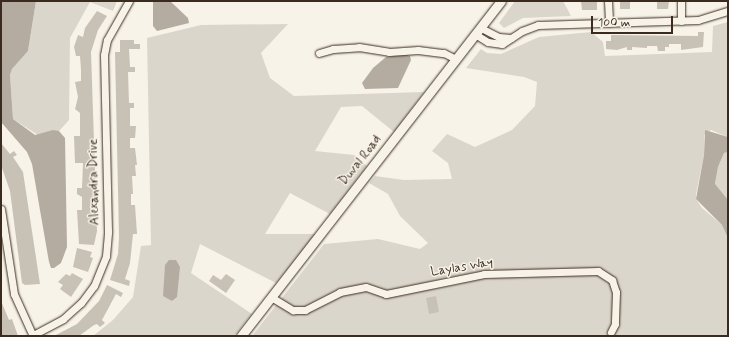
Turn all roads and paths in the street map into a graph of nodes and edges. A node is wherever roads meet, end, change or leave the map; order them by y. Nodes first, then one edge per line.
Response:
1 (129, 1) edge
2 (501, 1) edge
3 (608, 1) edge
4 (681, 1) edge
5 (728, 11) edge
6 (681, 21) junction
7 (609, 23) junction
8 (478, 31) junction
9 (319, 53) dead end
10 (454, 62) junction
11 (1, 209) edge
12 (271, 297) junction
13 (611, 332) dead end
14 (33, 335) edge
15 (241, 336) edge

1 - 14 street, Alexandra Drive
2 - 8 main road, Duval Road
3 - 7 street
4 - 6 street
5 - 6 street
6 - 7 street
7 - 8 street
8 - 10 main road, Duval Road
9 - 10 street
10 - 12 main road, Duval Road
11 - 14 street, Alexandra Drive
12 - 13 street, Laylas Way
12 - 15 main road, Duval Road

